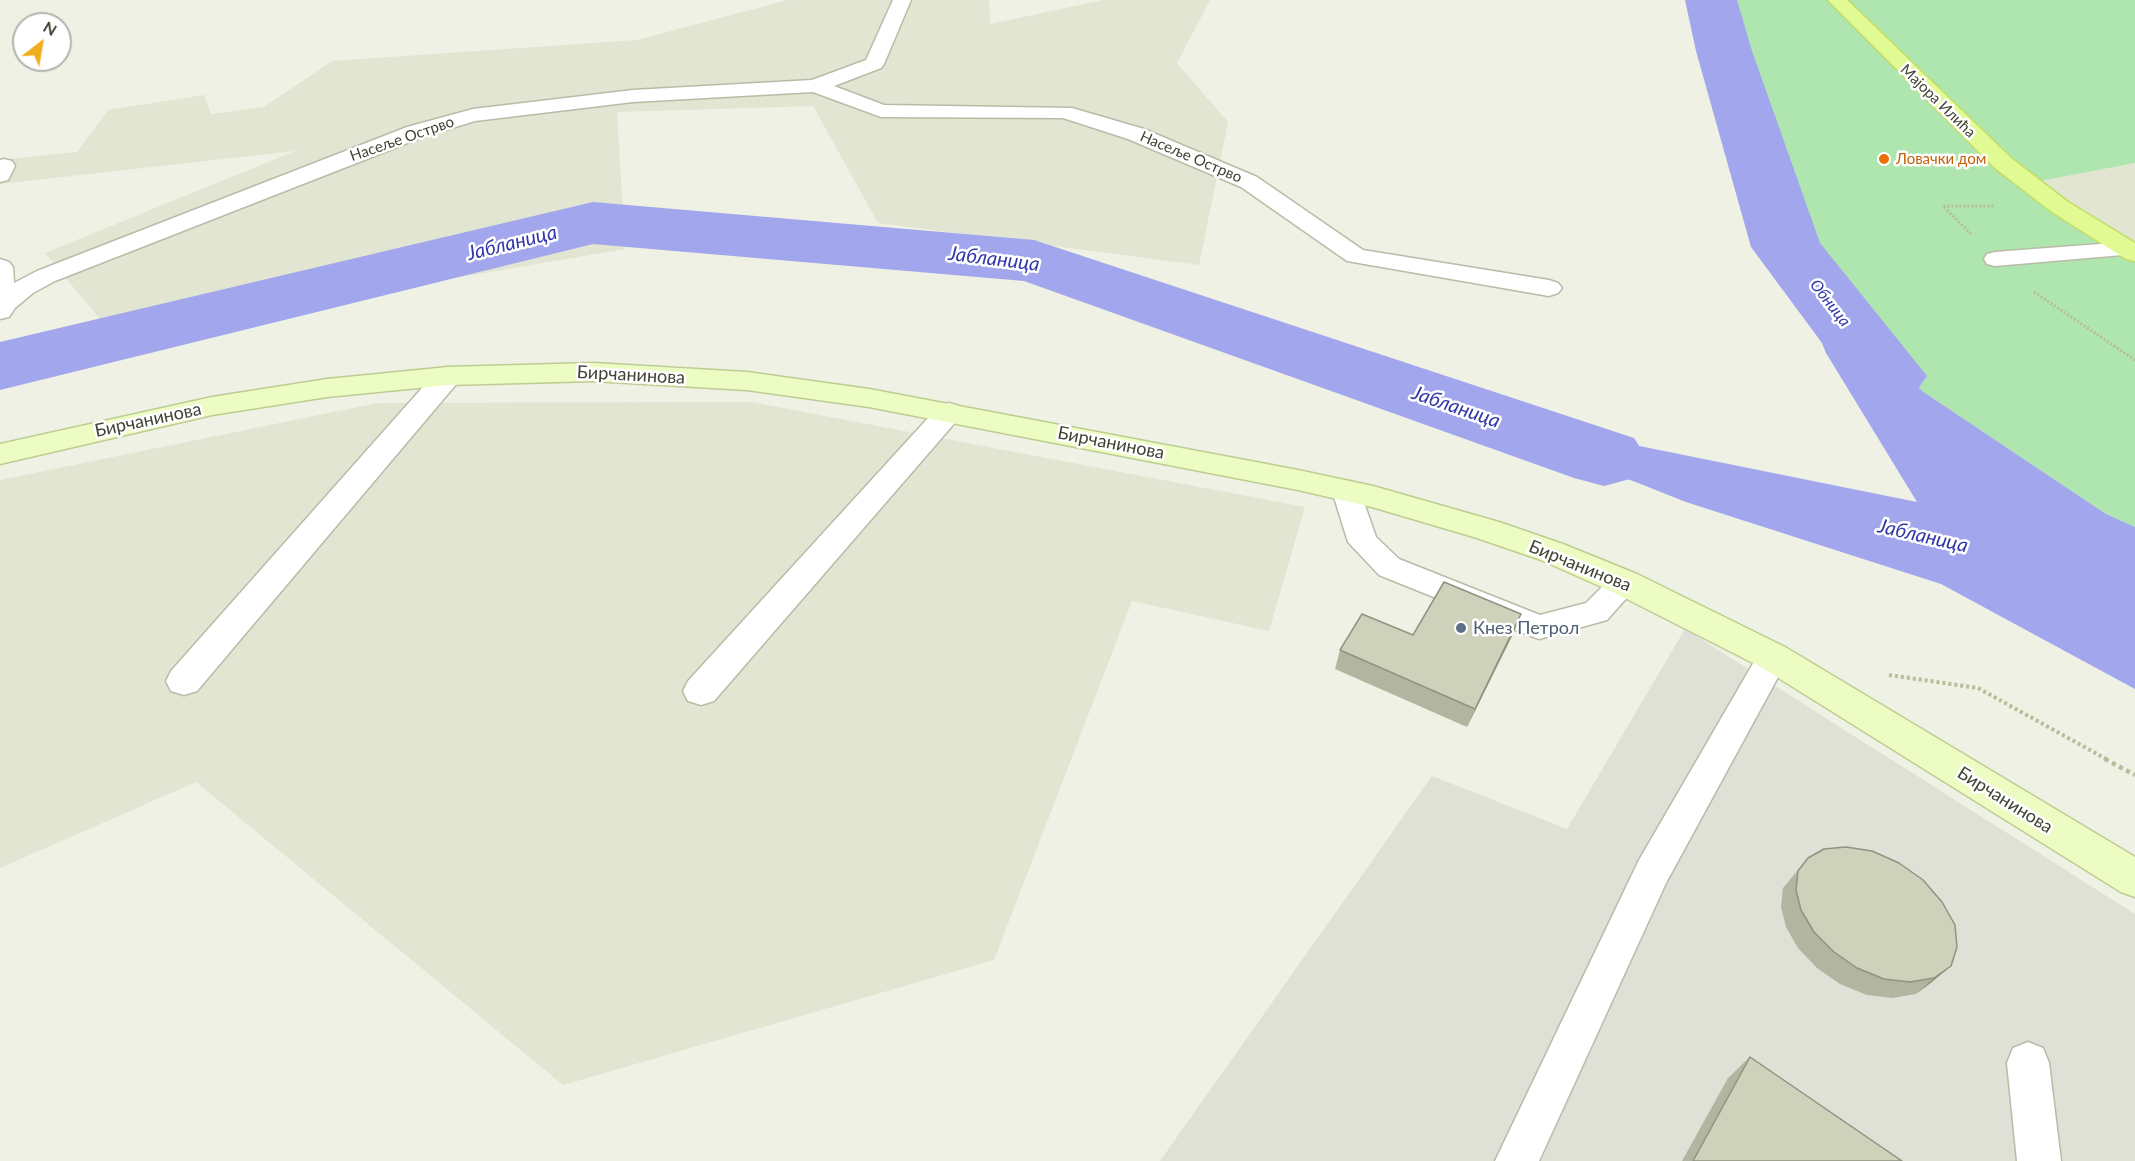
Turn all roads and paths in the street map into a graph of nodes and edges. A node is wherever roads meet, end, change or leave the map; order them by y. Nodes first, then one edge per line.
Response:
1 (1837, 0) edge
2 (901, 1) edge
3 (815, 86) junction
4 (2130, 251) edge
5 (1995, 259) dead end
6 (0, 267) edge
7 (1549, 288) dead end
8 (2, 308) edge
9 (448, 376) junction
10 (949, 412) junction
11 (0, 454) edge
12 (1346, 491) junction
13 (1625, 583) junction
14 (1773, 657) junction
15 (1887, 674) dead end
16 (184, 681) dead end
17 (701, 691) dead end
18 (2135, 774) edge
19 (2135, 879) edge
20 (2028, 1063) dead end
21 (1517, 1161) edge
22 (2038, 1161) edge

1 - 4 main road, Мајора Илића
2 - 3 street, Насеље Острво
3 - 7 street, Насеље Острво
3 - 8 street, Насеље Острво
4 - 5 lane
6 - 8 street
9 - 10 main road, Бирчанинова
9 - 11 main road, Бирчанинова
9 - 16 street
10 - 12 main road, Бирчанинова
10 - 17 street
12 - 13 main road, Бирчанинова
12 - 13 lane
13 - 14 main road, Бирчанинова
14 - 19 main road, Бирчанинова
14 - 21 lane
15 - 18 path
20 - 22 lane

